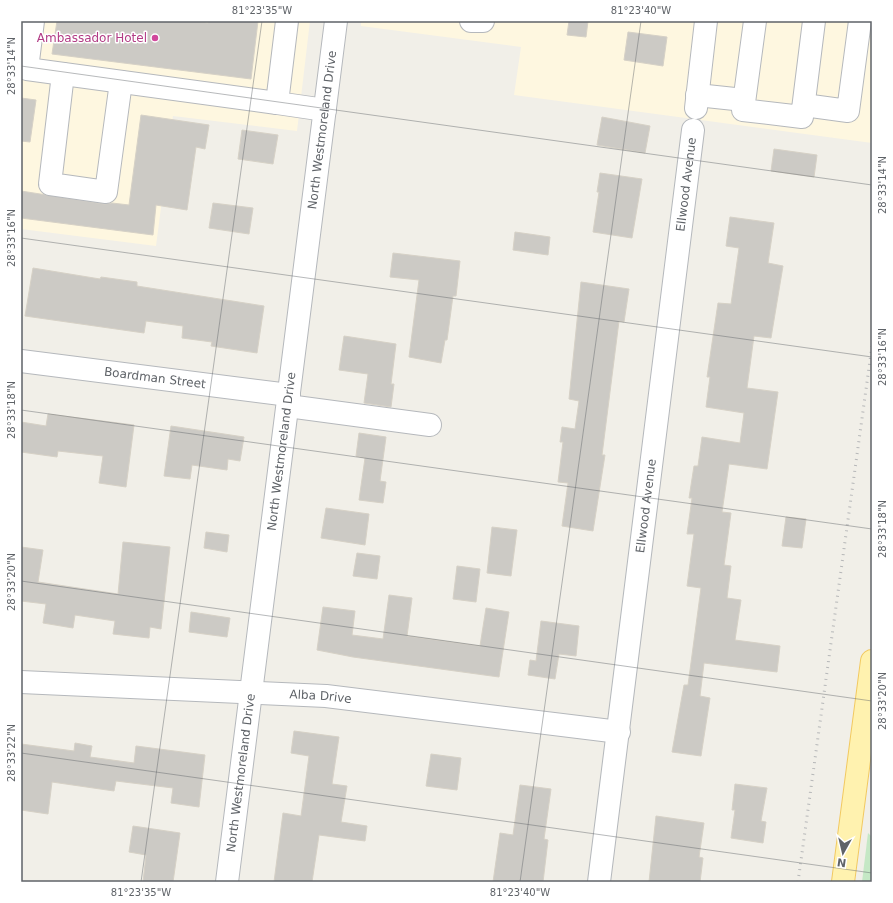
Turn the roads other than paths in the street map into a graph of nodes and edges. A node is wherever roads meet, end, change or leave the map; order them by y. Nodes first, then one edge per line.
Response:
1 (34, 21) edge
2 (287, 21) edge
3 (336, 21) edge
4 (471, 21) edge
5 (483, 21) edge
6 (706, 21) edge
7 (755, 21) edge
8 (814, 21) edge
9 (860, 21) edge
10 (63, 74) junction
11 (121, 82) junction
12 (744, 100) junction
13 (277, 103) junction
14 (804, 105) junction
15 (325, 110) junction
16 (693, 130) dead end
17 (21, 361) edge
18 (288, 400) junction
19 (430, 425) dead end
20 (872, 661) edge
21 (21, 682) edge
22 (250, 691) junction
23 (619, 732) junction
24 (227, 882) edge
25 (600, 882) edge
26 (843, 882) edge

1 - 10 street
2 - 13 street
3 - 15 street, North Westmoreland Drive
4 - 5 street
6 - 12 street
7 - 12 street
8 - 14 street
9 - 14 street
10 - 11 street
10 - 11 street
11 - 13 street
12 - 14 street
13 - 15 street
15 - 18 street, North Westmoreland Drive
16 - 23 street, Ellwood Avenue
17 - 18 street, Boardman Street
18 - 19 street, Boardman Street
18 - 22 street, North Westmoreland Drive
20 - 26 main road
21 - 22 street, Alba Drive
22 - 23 street, Alba Drive
22 - 24 street, North Westmoreland Drive
23 - 25 street, Ellwood Avenue

